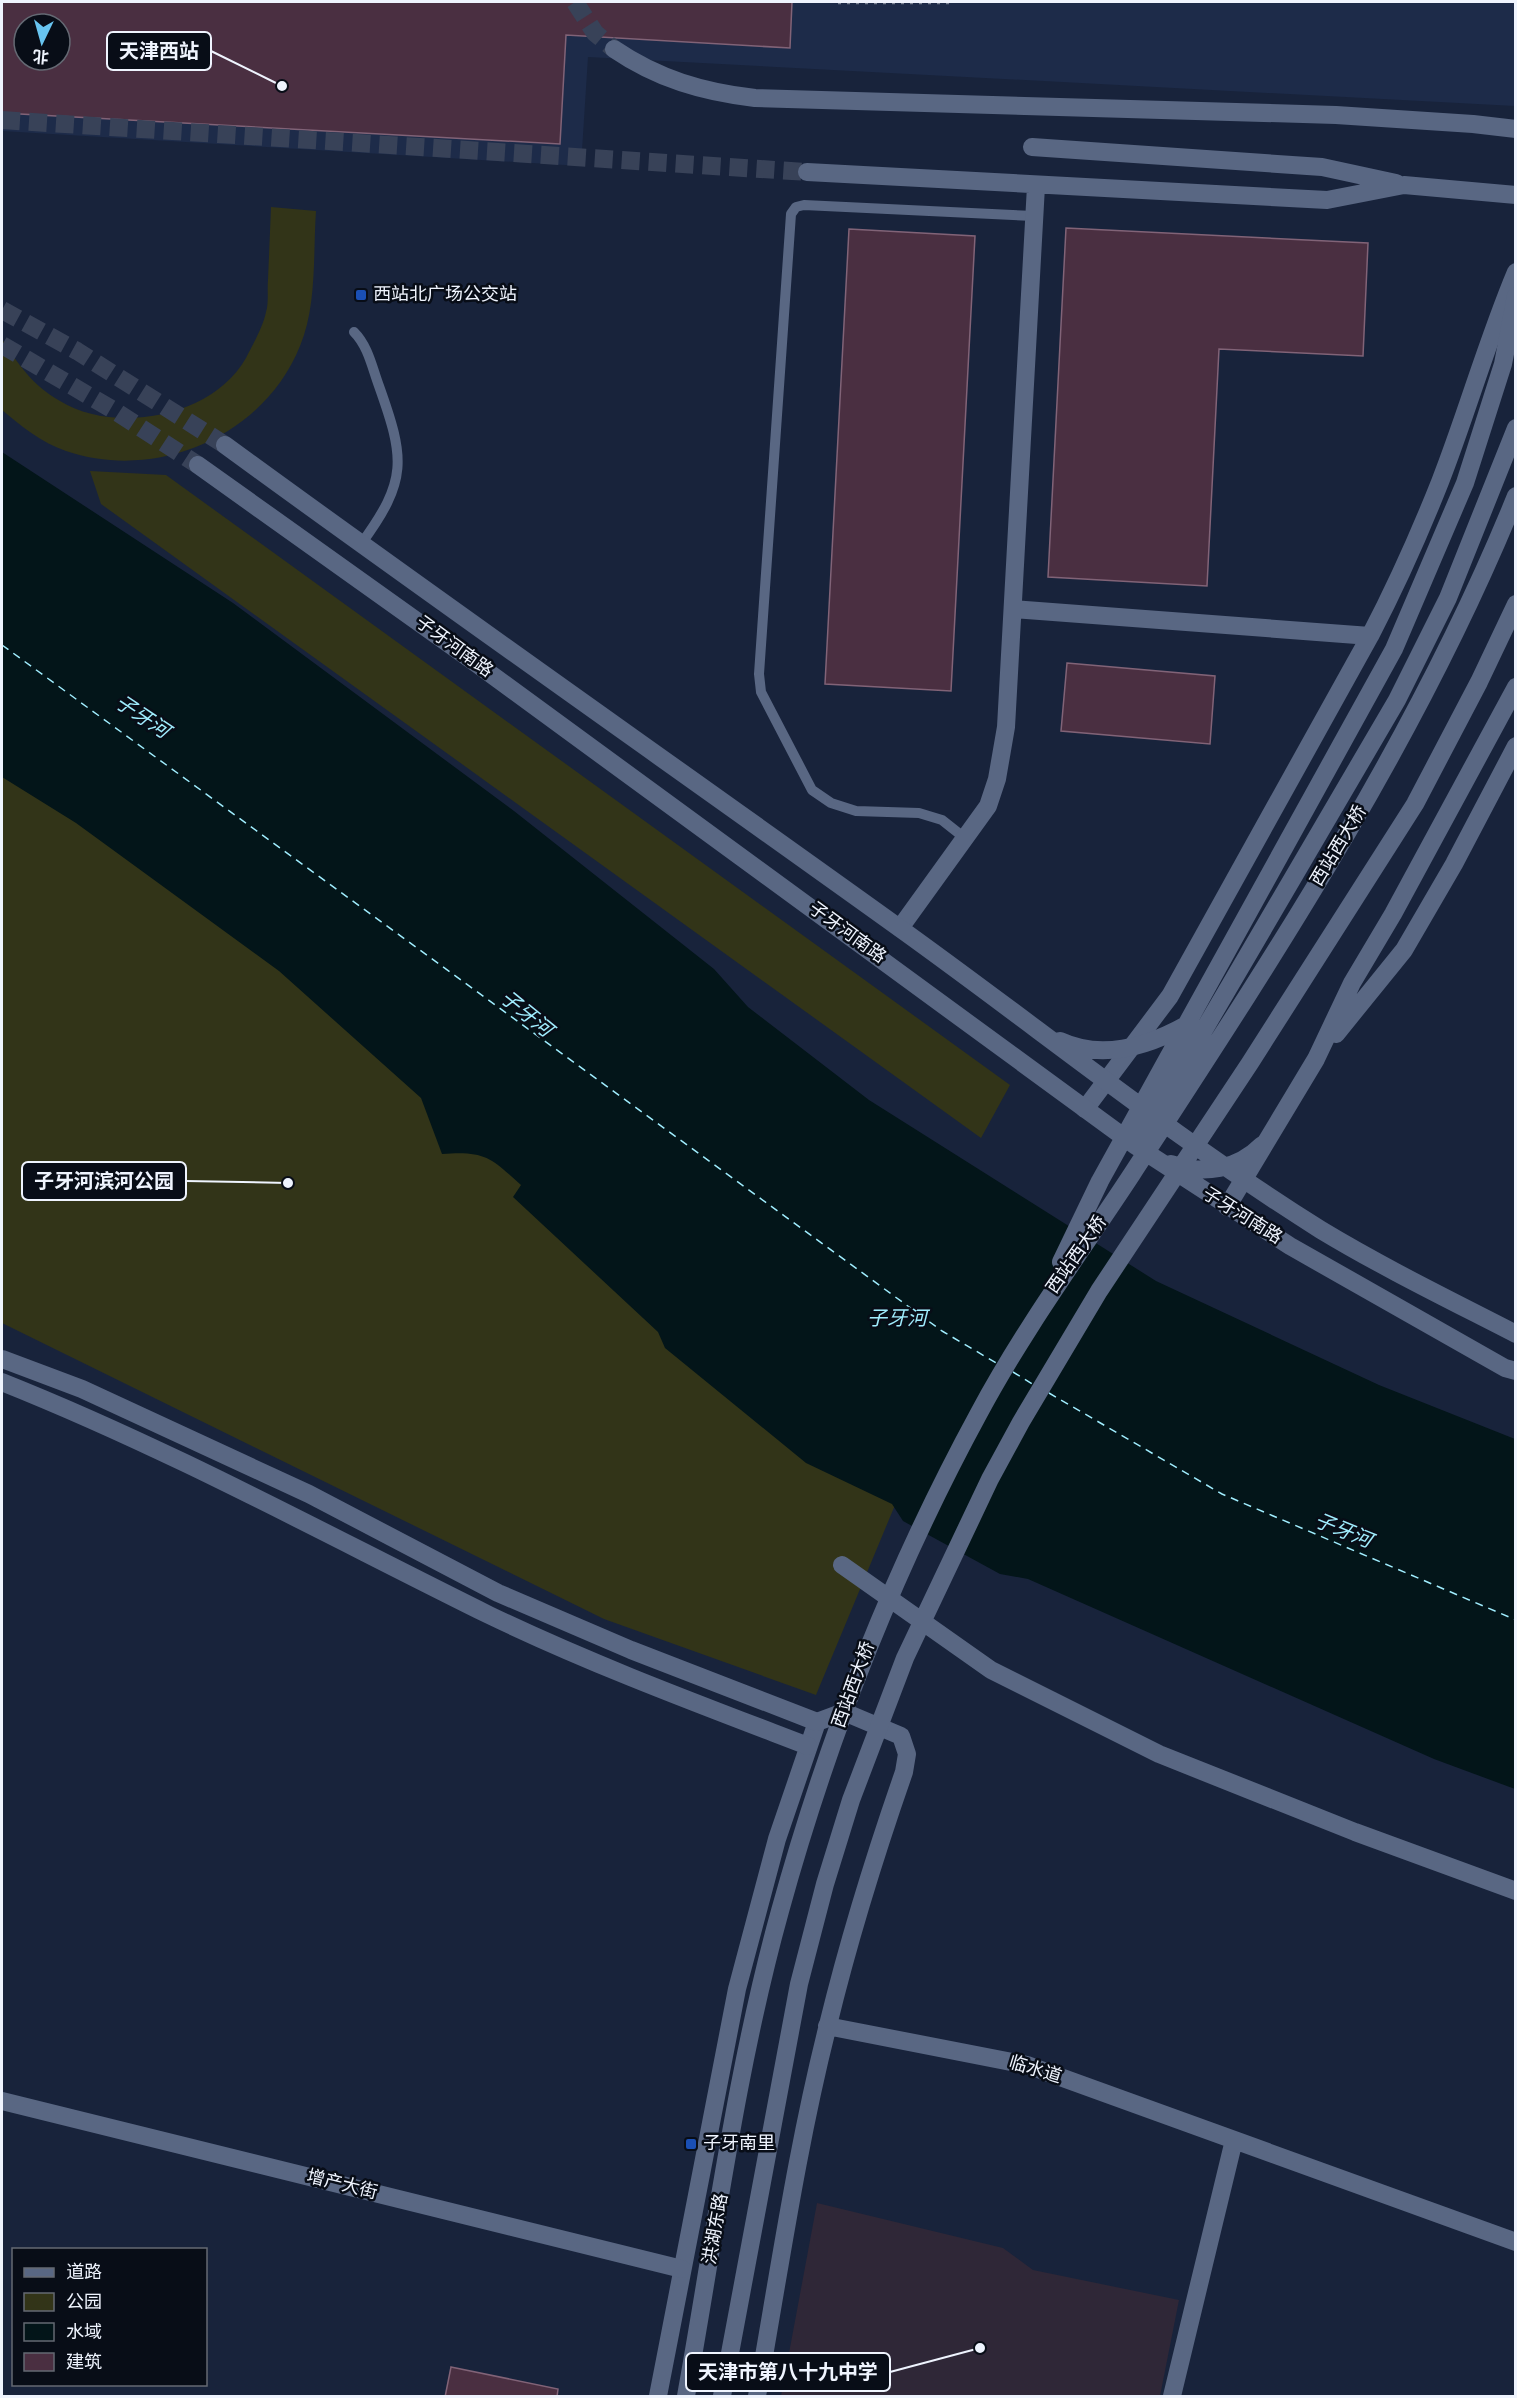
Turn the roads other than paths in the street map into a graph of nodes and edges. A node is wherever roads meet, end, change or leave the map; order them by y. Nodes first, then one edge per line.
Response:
1 (614, 49) tunnel mouth
2 (1515, 129) edge
3 (1032, 147) dead end
4 (807, 172) tunnel mouth
5 (1404, 185) junction
6 (1036, 186) junction
7 (1515, 195) edge
8 (1034, 216) junction
9 (1515, 272) edge
10 (1515, 296) edge
11 (354, 332) dead end
12 (1515, 428) edge
13 (225, 445) tunnel mouth
14 (198, 465) tunnel mouth
15 (1515, 496) edge
16 (361, 544) junction
17 (1515, 604) edge
18 (1014, 609) junction
19 (1370, 636) junction
20 (1515, 687) edge
21 (1515, 746) edge
22 (966, 839) junction
23 (900, 928) junction
24 (1219, 1002) junction
25 (1037, 1030) junction
26 (1132, 1047) junction
27 (1316, 1059) junction
28 (1106, 1082) junction
29 (1085, 1109) junction
30 (1154, 1115) junction
31 (1274, 1130) junction
32 (1136, 1146) junction
33 (1155, 1158) junction
34 (1228, 1167) junction
35 (1246, 1179) junction
36 (1227, 1207) junction
37 (1039, 1310) junction
38 (1515, 1334) edge
39 (2, 1359) edge
40 (1515, 1371) edge
41 (2, 1382) edge
42 (842, 1566) dead end
43 (817, 1722) junction
44 (808, 1746) junction
45 (1515, 1891) edge
46 (827, 2026) junction
47 (745, 2061) joint
48 (782, 2071) joint
49 (2, 2101) edge
50 (1234, 2140) junction
51 (1515, 2242) edge
52 (682, 2269) junction
53 (658, 2397) edge
54 (686, 2397) edge
55 (722, 2397) edge
56 (757, 2397) edge
57 (1172, 2397) edge

1 - 2 main road
3 - 5 main road
4 - 6 main road
5 - 6 main road
5 - 7 main road
6 - 8 main road
8 - 18 main road
8 - 22 lane
9 - 19 main road
10 - 37 main road
11 - 16 lane
12 - 24 main road
13 - 16 main road, 子牙河南路
14 - 29 main road, 子牙河南路
15 - 37 main road, 西站西大桥
16 - 23 main road, 子牙河南路
17 - 48 main road, 西站西大桥
18 - 19 main road
18 - 22 main road
19 - 26 main road
20 - 27 main road
21 - 27 main road
22 - 23 main road
23 - 25 main road, 子牙河南路
24 - 26 main road
24 - 30 main road
25 - 26 main road
25 - 28 main road, 子牙河南路
26 - 28 main road
27 - 31 main road
28 - 29 main road
28 - 30 main road, 子牙河南路
29 - 32 main road, 子牙河南路
30 - 32 main road
30 - 34 main road, 子牙河南路
31 - 34 main road
31 - 35 main road
32 - 33 main road, 子牙河南路
33 - 34 main road
33 - 36 main road, 子牙河南路
34 - 35 main road, 子牙河南路
35 - 36 main road
35 - 38 main road, 子牙河南路
36 - 40 main road, 子牙河南路
37 - 47 main road, 西站西大桥
39 - 43 main road
41 - 44 main road
42 - 45 main road
43 - 44 main road
43 - 46 main road
44 - 52 main road
46 - 50 main road, 临水道
46 - 56 main road
47 - 54 main road, 洪湖东路
48 - 55 main road, 洪湖东路
49 - 52 main road, 增产大街
50 - 51 main road, 临水道
50 - 57 main road
52 - 53 main road

